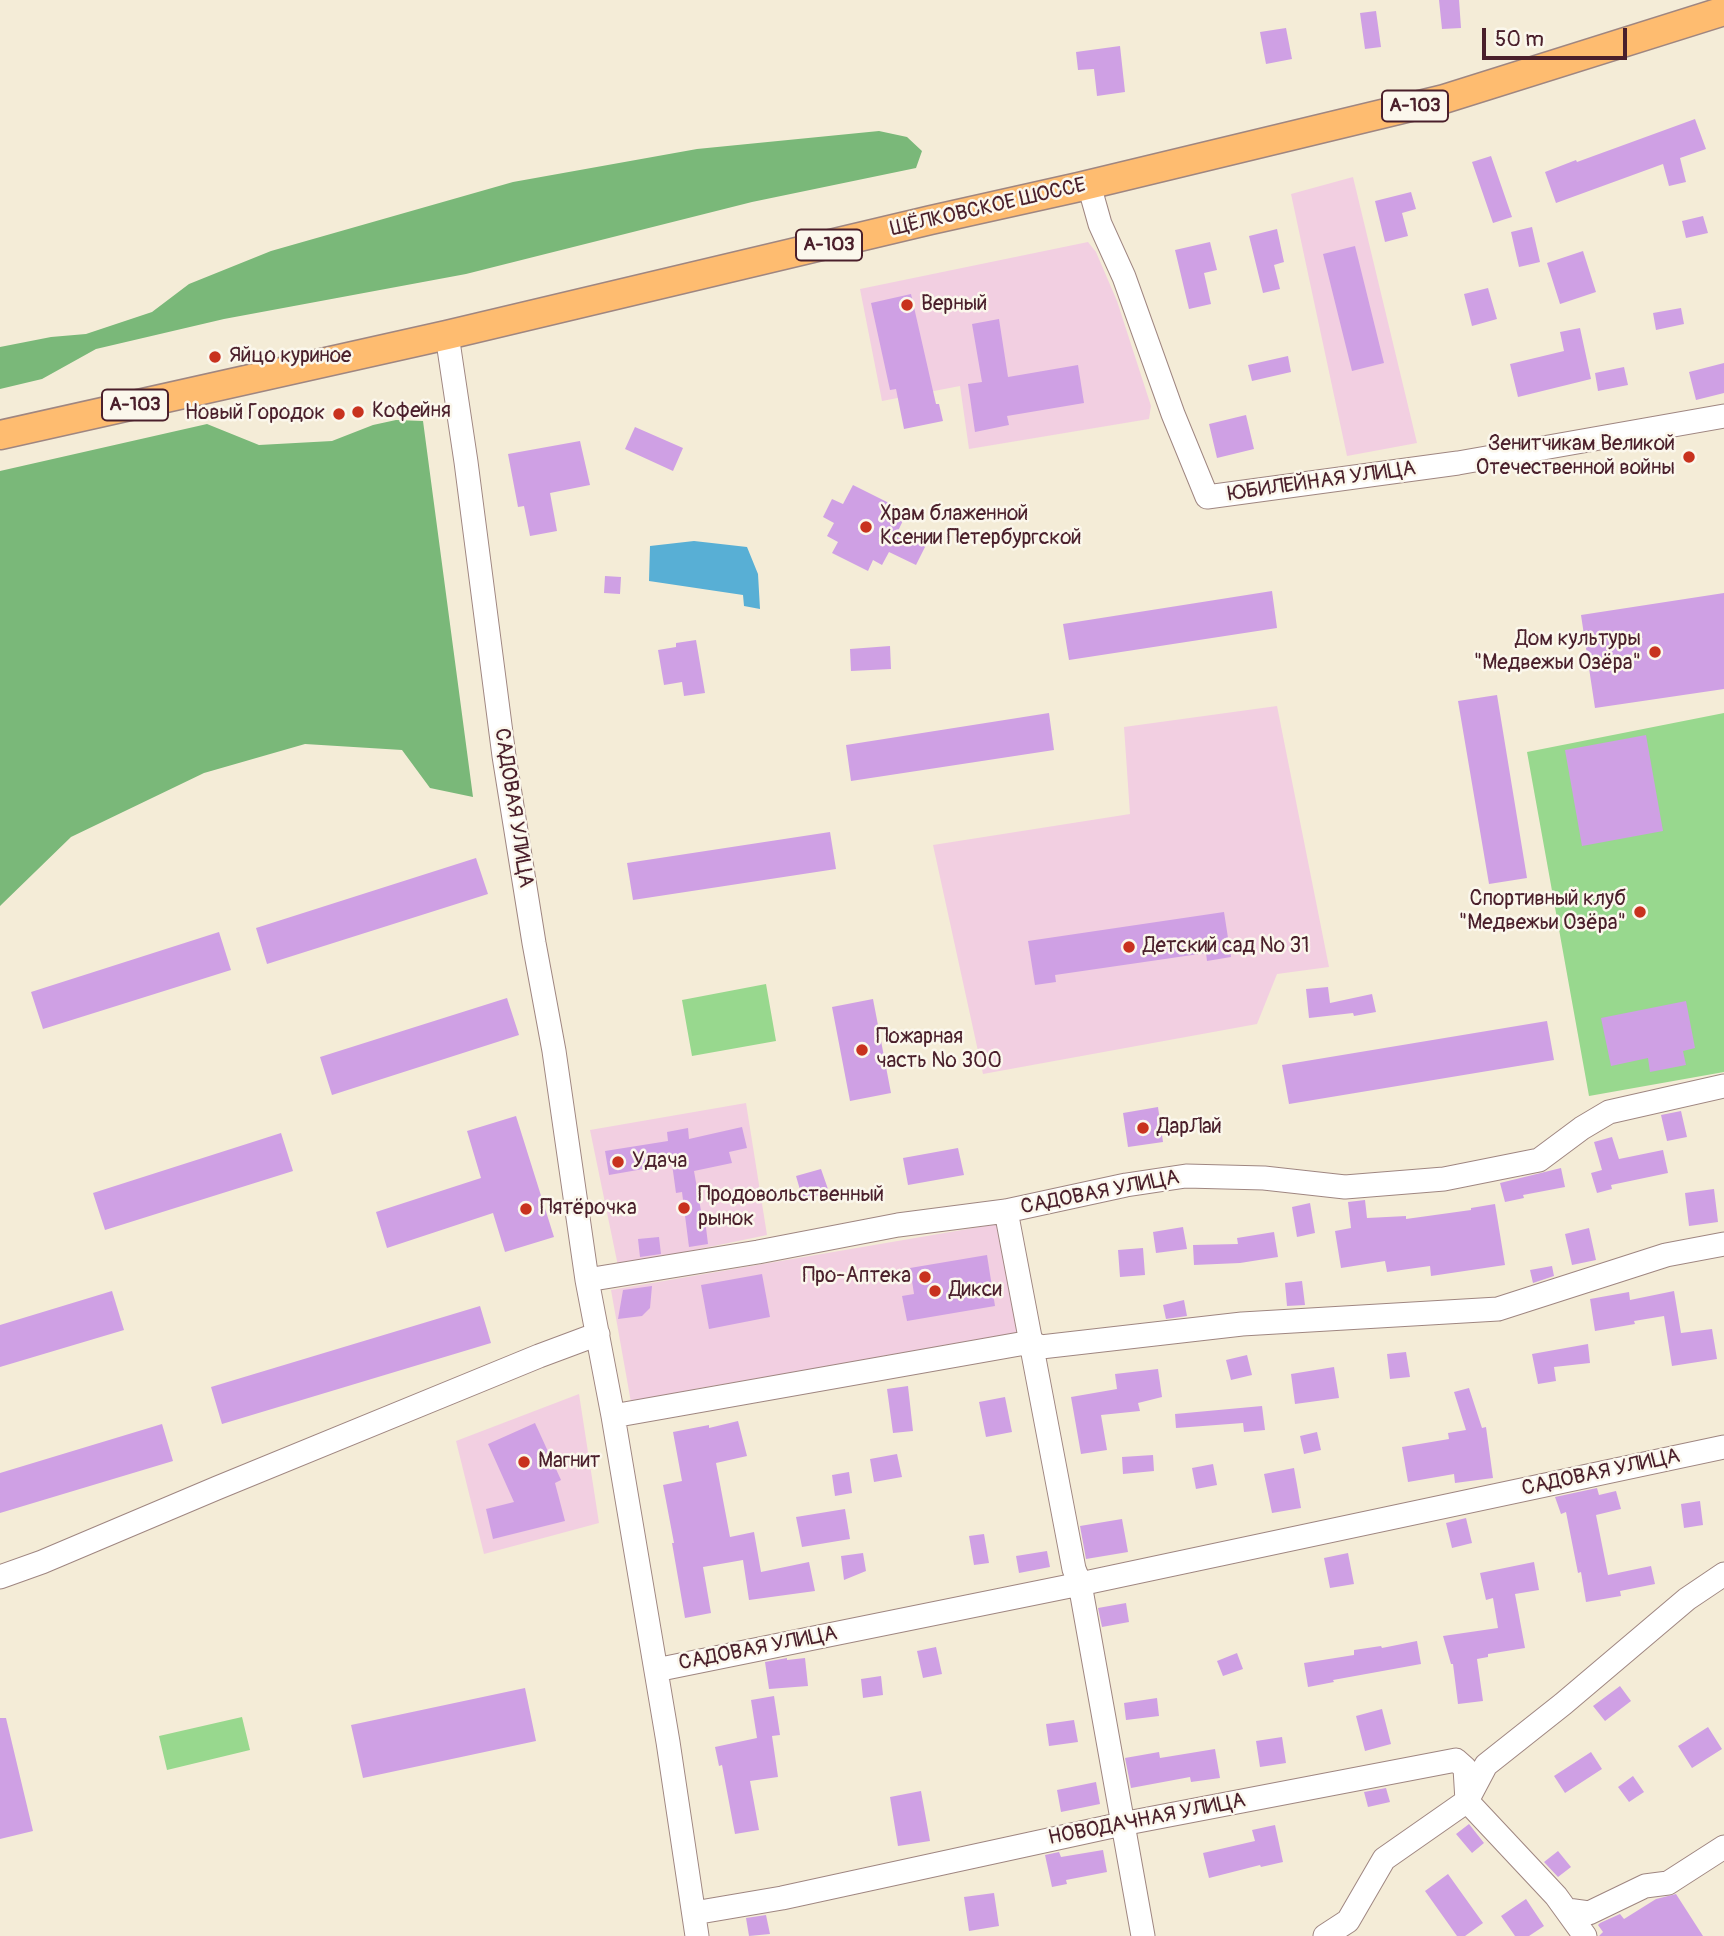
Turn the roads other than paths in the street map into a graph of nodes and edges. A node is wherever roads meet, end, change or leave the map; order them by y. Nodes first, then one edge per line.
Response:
1 (1724, 11) edge
2 (1089, 184) junction
3 (447, 335) junction
4 (1724, 416) edge
5 (0, 435) edge
6 (1724, 1086) edge
7 (1006, 1211) junction
8 (1724, 1244) edge
9 (587, 1280) junction
10 (598, 1334) junction
11 (1031, 1342) junction
12 (613, 1416) junction
13 (1724, 1447) edge
14 (1724, 1574) edge
15 (0, 1577) edge
16 (1080, 1584) junction
17 (656, 1670) junction
18 (1467, 1801) junction
19 (1122, 1824) junction
20 (1724, 1847) edge
21 (1567, 1910) junction
22 (696, 1925) edge
23 (1143, 1936) edge
24 (1325, 1936) edge
25 (1586, 1936) edge

1 - 2 main road, ЩЁЛКОВСКОЕ ШОССЕ / А-103
2 - 3 main road, ЩЁЛКОВСКОЕ ШОССЕ / А-103
2 - 4 street, ЮБИЛЕЙНАЯ УЛИЦА
3 - 5 main road, ЩЁЛКОВСКОЕ ШОССЕ / А-103
3 - 9 street, САДОВАЯ УЛИЦА
6 - 7 street, САДОВАЯ УЛИЦА
7 - 9 street, САДОВАЯ УЛИЦА
7 - 11 street
8 - 11 street
9 - 10 street, САДОВАЯ УЛИЦА
10 - 12 street, САДОВАЯ УЛИЦА
10 - 15 street
11 - 12 street
11 - 16 street
12 - 17 street, САДОВАЯ УЛИЦА
13 - 16 street, САДОВАЯ УЛИЦА
14 - 18 street
16 - 17 street, САДОВАЯ УЛИЦА
16 - 19 street
17 - 22 street, САДОВАЯ УЛИЦА
18 - 19 street, НОВОДАЧНАЯ УЛИЦА
18 - 21 street
18 - 24 street
19 - 22 street, НОВОДАЧНАЯ УЛИЦА
19 - 23 street
20 - 21 street
21 - 25 street

